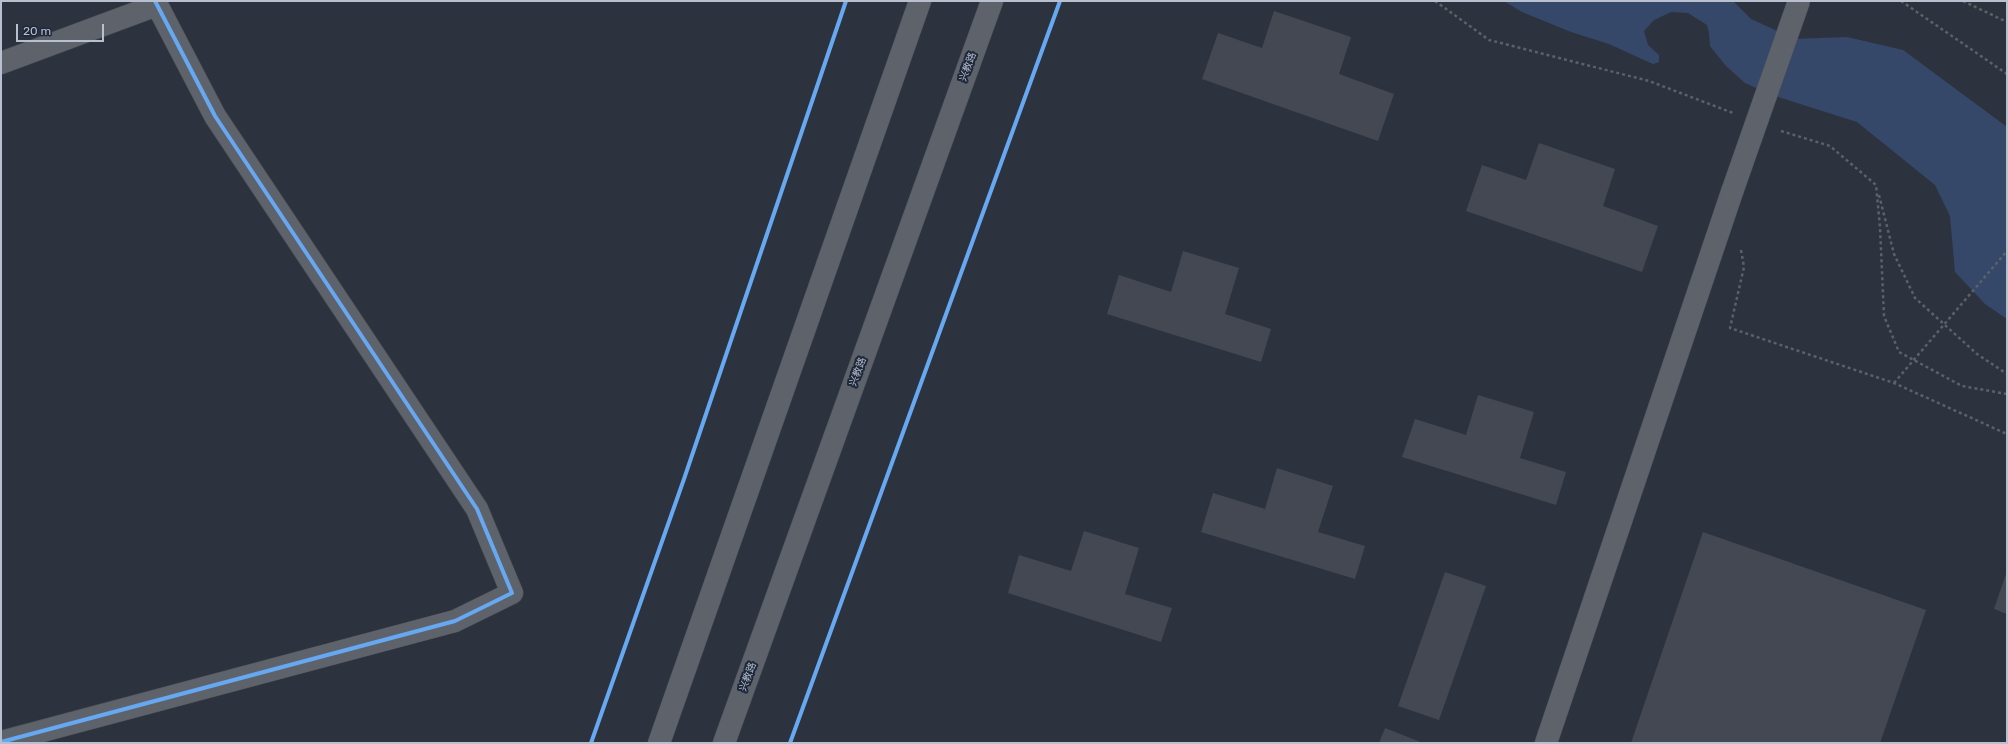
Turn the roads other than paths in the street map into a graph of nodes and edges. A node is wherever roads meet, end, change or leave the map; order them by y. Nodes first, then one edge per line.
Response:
1 (920, 1) edge
2 (992, 1) edge
3 (1799, 1) edge
4 (156, 3) edge
5 (1, 63) edge
6 (1, 742) edge
7 (659, 743) edge
8 (724, 743) edge
9 (1546, 743) edge

1 - 7 street
2 - 8 street, 兴教路
3 - 9 street, bridge
4 - 5 street
4 - 6 street

